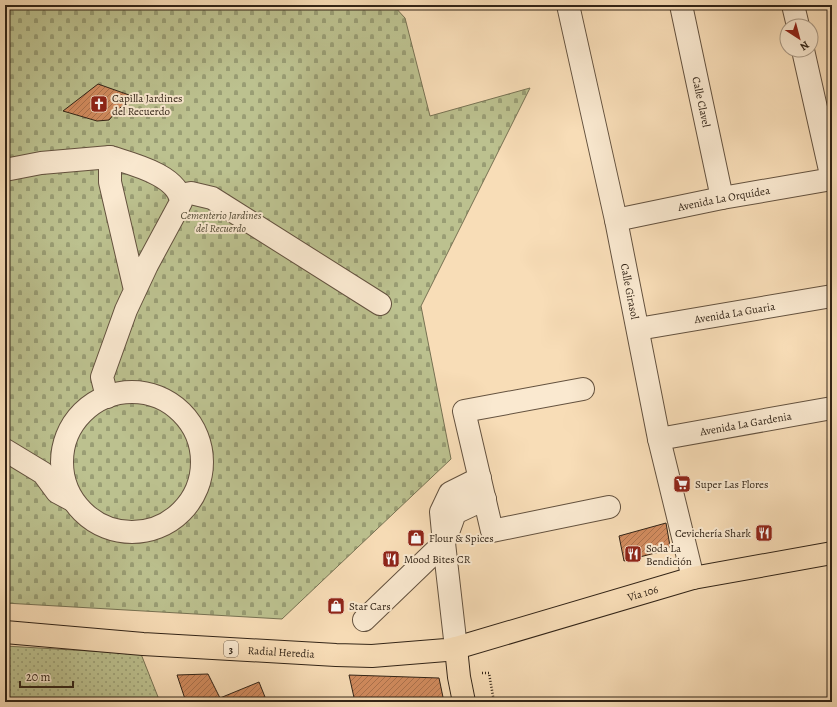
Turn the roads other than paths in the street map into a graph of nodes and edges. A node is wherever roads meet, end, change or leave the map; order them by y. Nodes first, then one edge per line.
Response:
1 (568, 5) edge
2 (681, 5) edge
3 (793, 5) edge
4 (796, 18) edge
5 (805, 58) edge
6 (110, 157) junction
7 (5, 170) edge
8 (832, 179) edge
9 (180, 195) junction
10 (722, 198) junction
11 (616, 220) junction
12 (135, 290) junction
13 (832, 296) edge
14 (380, 304) dead end
15 (638, 329) junction
16 (583, 389) dead end
17 (107, 397) junction
18 (832, 408) edge
19 (659, 439) junction
20 (5, 450) edge
21 (482, 489) junction
22 (73, 501) junction
23 (609, 507) dead end
24 (444, 543) junction
25 (832, 553) edge
26 (693, 578) junction
27 (364, 620) dead end
28 (5, 632) edge
29 (5, 641) edge
30 (130, 642) junction
31 (456, 648) junction
32 (464, 702) edge

1 - 11 street, Calle Girasol
2 - 10 street, Calle Clavel
3 - 4 street
5 - 8 street
6 - 7 street
6 - 9 street
6 - 12 street
8 - 10 street, Avenida La Orquídea
9 - 12 street
9 - 14 street
10 - 11 street, Avenida La Orquídea
11 - 15 street, Calle Girasol
12 - 17 street
13 - 15 street, Avenida La Guaria
15 - 19 street, Calle Girasol
16 - 21 street
17 - 22 street
17 - 22 street
18 - 19 street, Avenida La Gardenia
19 - 26 street, Calle Girasol
20 - 22 street
21 - 23 street
21 - 24 street
24 - 27 street
24 - 31 street
25 - 26 main road, Vía 106
26 - 31 main road, Vía 106
28 - 30 main road, Radial Heredia / 3
29 - 30 main road
30 - 31 main road, Radial Heredia / 3
31 - 32 main road

